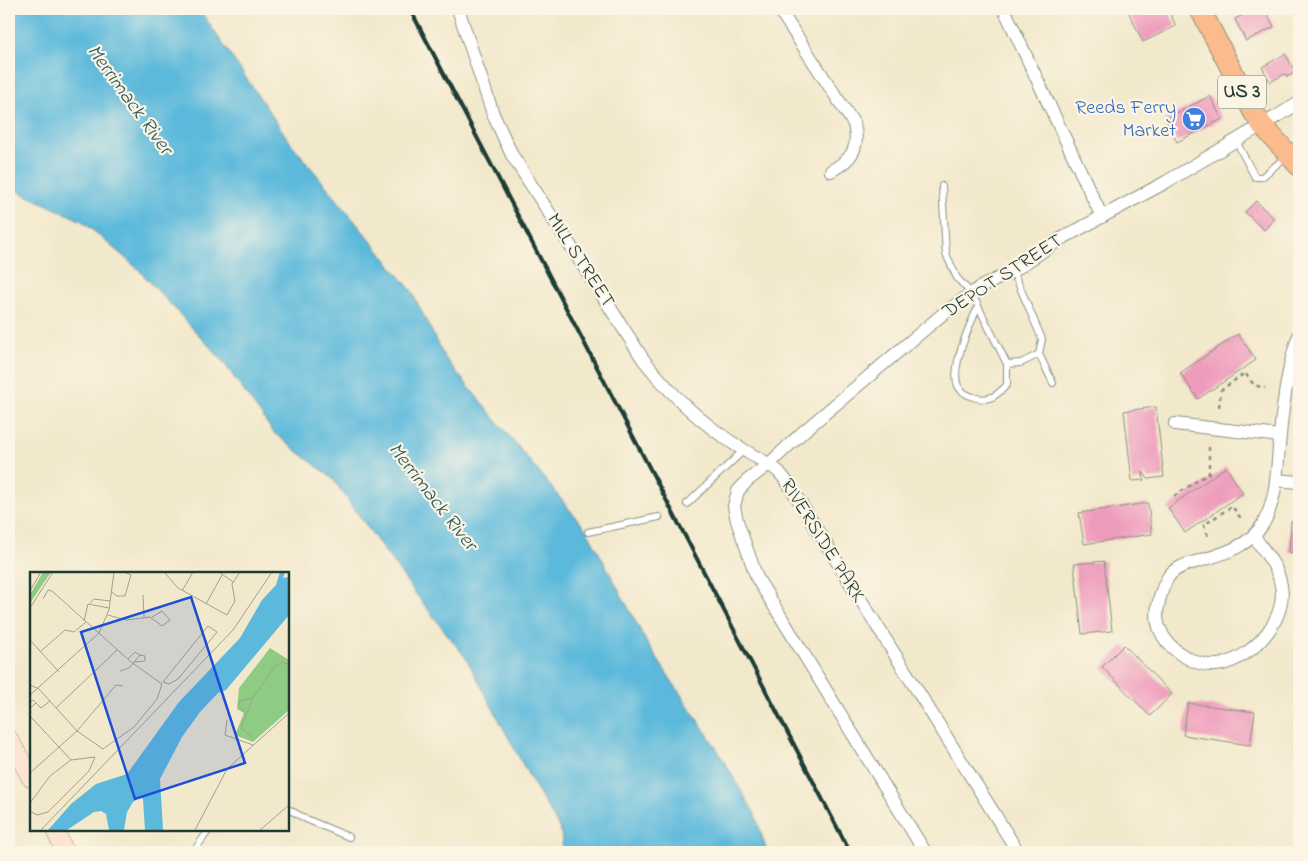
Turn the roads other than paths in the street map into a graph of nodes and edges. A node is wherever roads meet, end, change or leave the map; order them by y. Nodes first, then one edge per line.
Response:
1 (458, 9) edge
2 (779, 9) edge
3 (1004, 9) edge
4 (1200, 9) edge
5 (1299, 103) edge
6 (1262, 125) junction
7 (1236, 141) junction
8 (1294, 160) edge
9 (831, 171) dead end
10 (942, 186) dead end
11 (1102, 216) junction
12 (1013, 271) junction
13 (972, 294) junction
14 (978, 307) junction
15 (1299, 335) edge
16 (1039, 354) junction
17 (1007, 364) junction
18 (1053, 383) dead end
19 (1175, 424) dead end
20 (1280, 436) junction
21 (744, 450) junction
22 (768, 464) junction
23 (1276, 480) junction
24 (1299, 482) edge
25 (687, 504) dead end
26 (659, 517) dead end
27 (588, 532) dead end
28 (1254, 536) junction
29 (9, 740) edge
30 (30, 776) edge
31 (289, 810) edge
32 (55, 831) edge
33 (208, 831) edge
34 (349, 837) dead end
35 (65, 852) edge
36 (193, 852) edge
37 (925, 852) edge
38 (1018, 852) edge

1 - 21 street, MILL STREET
2 - 9 street
3 - 11 street
4 - 6 main road, US 3
5 - 6 street, DEPOT STREET
6 - 7 street, DEPOT STREET
6 - 8 main road, US 3
7 - 8 lane
7 - 11 street, DEPOT STREET
10 - 13 lane
11 - 12 street, DEPOT STREET
12 - 13 street, DEPOT STREET
12 - 16 lane
13 - 14 lane
13 - 22 street, DEPOT STREET
14 - 17 lane
14 - 17 lane
15 - 20 street
16 - 17 lane
16 - 18 lane
19 - 20 street
20 - 23 street
21 - 22 street, MILL STREET
21 - 25 lane
22 - 37 street, RIVERSIDE PARK
22 - 38 street, RIVERSIDE PARK
23 - 24 street
23 - 28 street
26 - 27 lane
28 - 28 street
29 - 30 main road
31 - 34 lane
32 - 35 main road
33 - 36 lane

